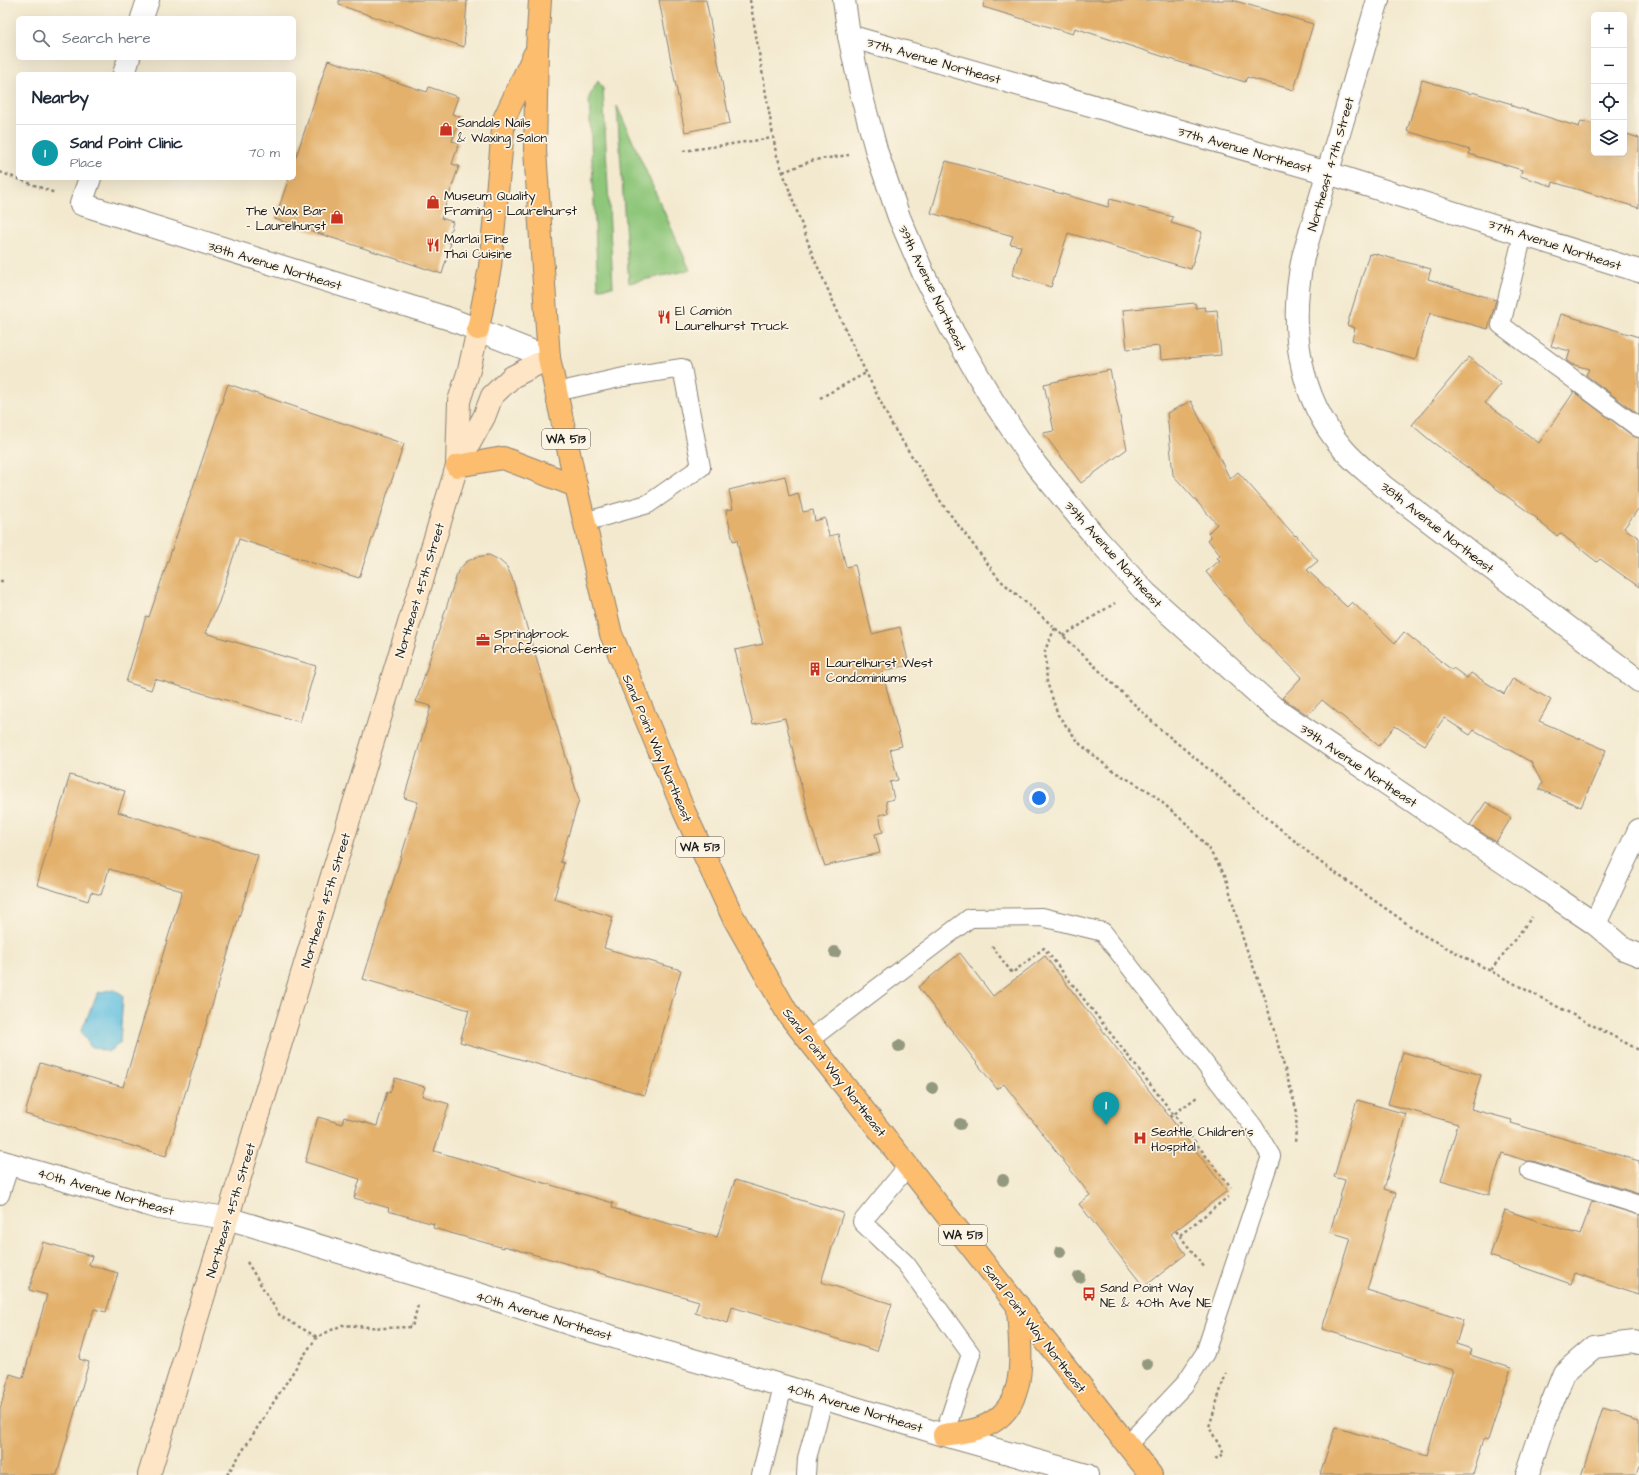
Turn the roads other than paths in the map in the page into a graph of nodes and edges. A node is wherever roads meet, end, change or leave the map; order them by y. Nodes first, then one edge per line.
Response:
1 (148, 0) edge
2 (540, 0) edge
3 (844, 0) edge
4 (1378, 0) edge
5 (143, 16) edge
6 (849, 36) junction
7 (538, 49) junction
8 (128, 60) edge
9 (125, 72) edge
10 (1328, 173) junction
11 (89, 180) edge
12 (1523, 234) junction
13 (1639, 271) edge
14 (478, 329) junction
15 (1296, 330) joint
16 (549, 358) junction
17 (556, 392) junction
18 (1639, 428) edge
19 (457, 466) junction
20 (576, 486) junction
21 (584, 522) junction
22 (1639, 681) edge
23 (1639, 830) edge
24 (1595, 924) junction
25 (1639, 955) edge
26 (809, 1040) junction
27 (5, 1162) edge
28 (908, 1166) junction
29 (1530, 1171) dead end
30 (0, 1195) edge
31 (1639, 1205) edge
32 (227, 1218) junction
33 (1018, 1305) junction
34 (1639, 1344) edge
35 (783, 1386) junction
36 (824, 1398) junction
37 (944, 1435) junction
38 (1127, 1445) junction
39 (149, 1475) edge
40 (761, 1475) edge
41 (806, 1475) edge
42 (1087, 1475) edge
43 (1151, 1475) edge
44 (1527, 1475) edge

1 - 5 street
2 - 7 main road, WA 513
3 - 6 street, 39th Avenue Northeast
4 - 10 street, Northeast 47th Street
6 - 10 street, 37th Avenue Northeast
6 - 24 street, 39th Avenue Northeast
7 - 14 main road
7 - 16 main road, Sand Point Way Northeast / WA 513
8 - 9 street
10 - 12 street, 37th Avenue Northeast
10 - 15 street, Northeast 47th Street
11 - 14 street, 38th Avenue Northeast
12 - 13 street, 37th Avenue Northeast
12 - 18 lane
14 - 16 street, 38th Avenue Northeast
14 - 19 street
15 - 22 street, 38th Avenue Northeast
16 - 17 main road, Sand Point Way Northeast / WA 513
16 - 19 street, Northeast 45th Street
17 - 20 main road, Sand Point Way Northeast / WA 513
17 - 21 lane
19 - 20 main road
19 - 32 street, Northeast 45th Street
20 - 21 main road, Sand Point Way Northeast / WA 513
21 - 26 main road, Sand Point Way Northeast / WA 513
23 - 24 street
24 - 25 street, 39th Avenue Northeast
26 - 28 main road, Sand Point Way Northeast / WA 513
26 - 38 lane
27 - 30 lane
27 - 32 street, 40th Avenue Northeast
28 - 33 main road, Sand Point Way Northeast / WA 513
28 - 37 lane
29 - 31 lane
32 - 35 street, 40th Avenue Northeast
32 - 39 street, Northeast 45th Street
33 - 37 main road
33 - 38 main road, Sand Point Way Northeast / WA 513
34 - 44 street
35 - 36 street, 40th Avenue Northeast
35 - 40 lane
36 - 37 street, 40th Avenue Northeast
36 - 41 lane
37 - 42 street, 40th Avenue Northeast
38 - 43 main road, Sand Point Way Northeast / WA 513

